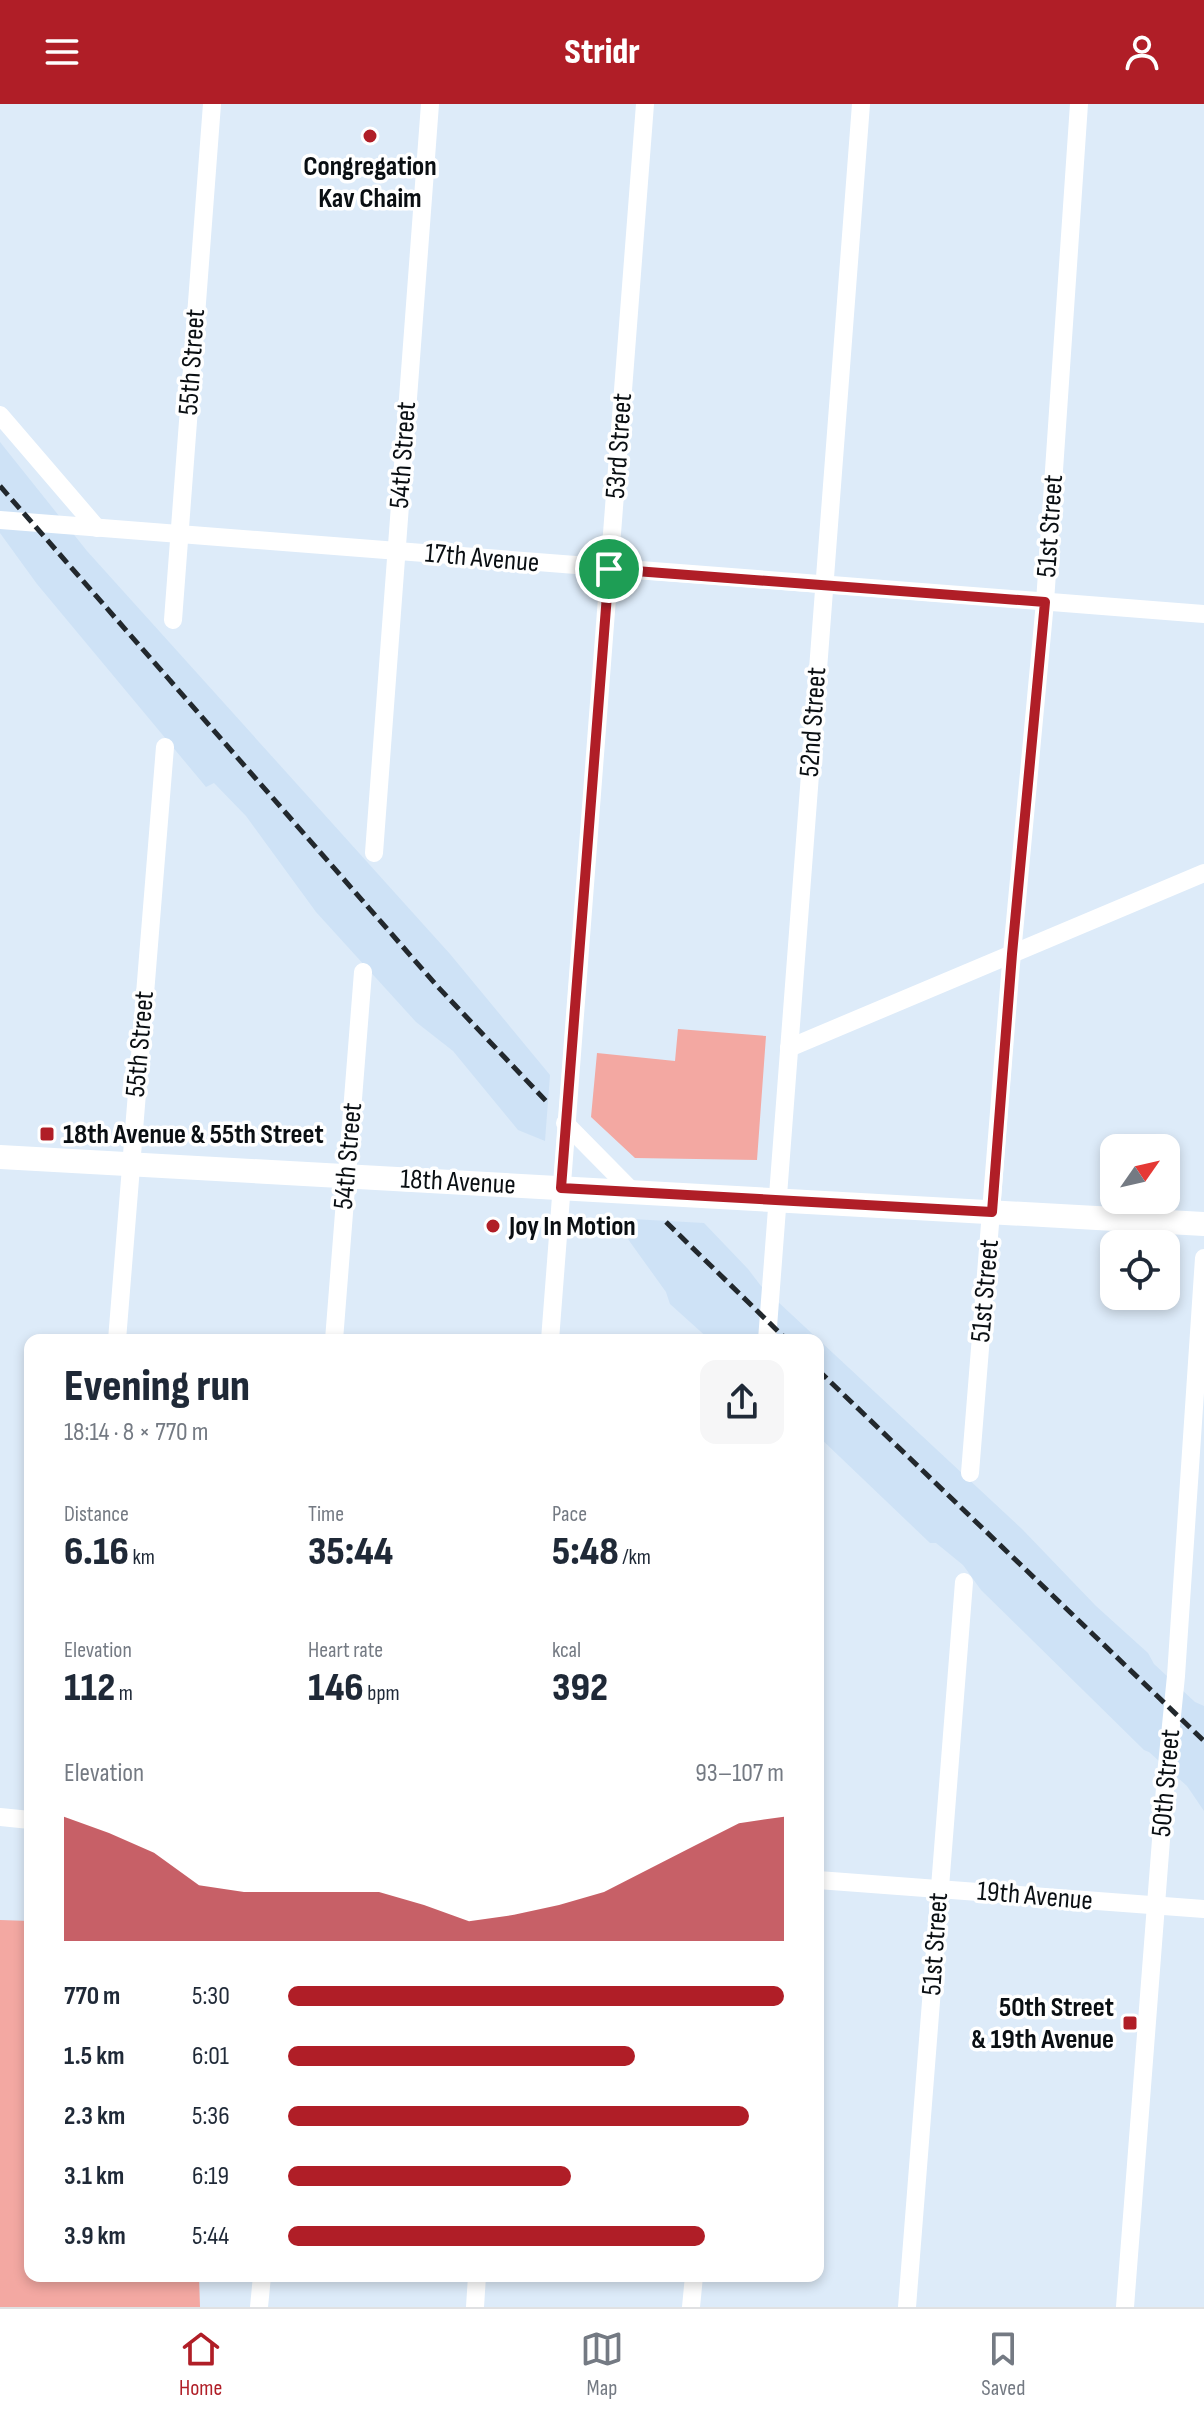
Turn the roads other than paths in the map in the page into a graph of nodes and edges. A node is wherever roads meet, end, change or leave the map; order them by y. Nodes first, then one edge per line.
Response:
1 (212, 104) edge
2 (430, 104) edge
3 (645, 104) edge
4 (861, 104) edge
5 (1079, 104) edge
6 (0, 415) edge
7 (0, 520) edge
8 (97, 528) junction
9 (179, 534) junction
10 (395, 552) junction
11 (609, 569) junction
12 (824, 585) junction
13 (1045, 602) junction
14 (1204, 614) edge
15 (173, 620) dead end
16 (165, 747) dead end
17 (374, 853) dead end
18 (1204, 873) edge
19 (1012, 954) junction
20 (363, 972) dead end
21 (789, 1048) junction
22 (565, 1123) junction
23 (0, 1157) edge
24 (130, 1164) junction
25 (346, 1176) junction
26 (561, 1188) junction
27 (633, 1192) junction
28 (776, 1200) junction
29 (992, 1212) junction
30 (1204, 1224) edge
31 (1204, 1258) edge
32 (117, 1334) edge
33 (334, 1334) edge
34 (550, 1334) edge
35 (767, 1334) edge
36 (970, 1473) dead end
37 (964, 1582) dead end
38 (0, 1817) edge
39 (24, 1819) edge
40 (824, 1880) edge
41 (940, 1889) junction
42 (1155, 1906) junction
43 (1204, 1909) edge
44 (261, 2282) edge
45 (477, 2282) edge
46 (693, 2282) edge
47 (259, 2307) edge
48 (475, 2307) edge
49 (691, 2307) edge
50 (907, 2307) edge
51 (1125, 2307) edge

1 - 9 street, 55th Street
2 - 10 street, 54th Street
3 - 11 street, 53rd Street
4 - 12 street, 52nd Street
5 - 13 street, 51st Street
6 - 8 street
7 - 8 street, 17th Avenue
8 - 9 street, 17th Avenue
9 - 10 street, 17th Avenue
9 - 15 street, 55th Street
10 - 11 street, 17th Avenue
10 - 17 street, 54th Street
11 - 12 street, 17th Avenue
11 - 22 street, 53rd Street
12 - 13 street, 17th Avenue
12 - 21 street, 52nd Street
13 - 14 street, 17th Avenue
13 - 19 street, 51st Street
16 - 24 street, 55th Street
18 - 19 street
19 - 21 street
19 - 29 street, 51st Street
20 - 25 street, 54th Street
21 - 28 street, 52nd Street
22 - 26 street, 53rd Street
22 - 27 street
23 - 24 street, 18th Avenue
24 - 25 street, 18th Avenue
24 - 32 street, 55th Street
25 - 26 street, 18th Avenue
25 - 33 street, 54th Street
26 - 27 street, 18th Avenue
26 - 34 street, 53rd Street
27 - 28 street, 18th Avenue
28 - 29 street, 18th Avenue
28 - 35 street, 52nd Street
29 - 30 street, 18th Avenue
29 - 36 street, 51st Street
31 - 42 street, 50th Street
37 - 41 street, 51st Street
38 - 39 street
40 - 41 street, 19th Avenue
41 - 42 street, 19th Avenue
41 - 50 street, 51st Street
42 - 43 street, 19th Avenue
42 - 51 street, 50th Street
44 - 47 street
45 - 48 street
46 - 49 street

